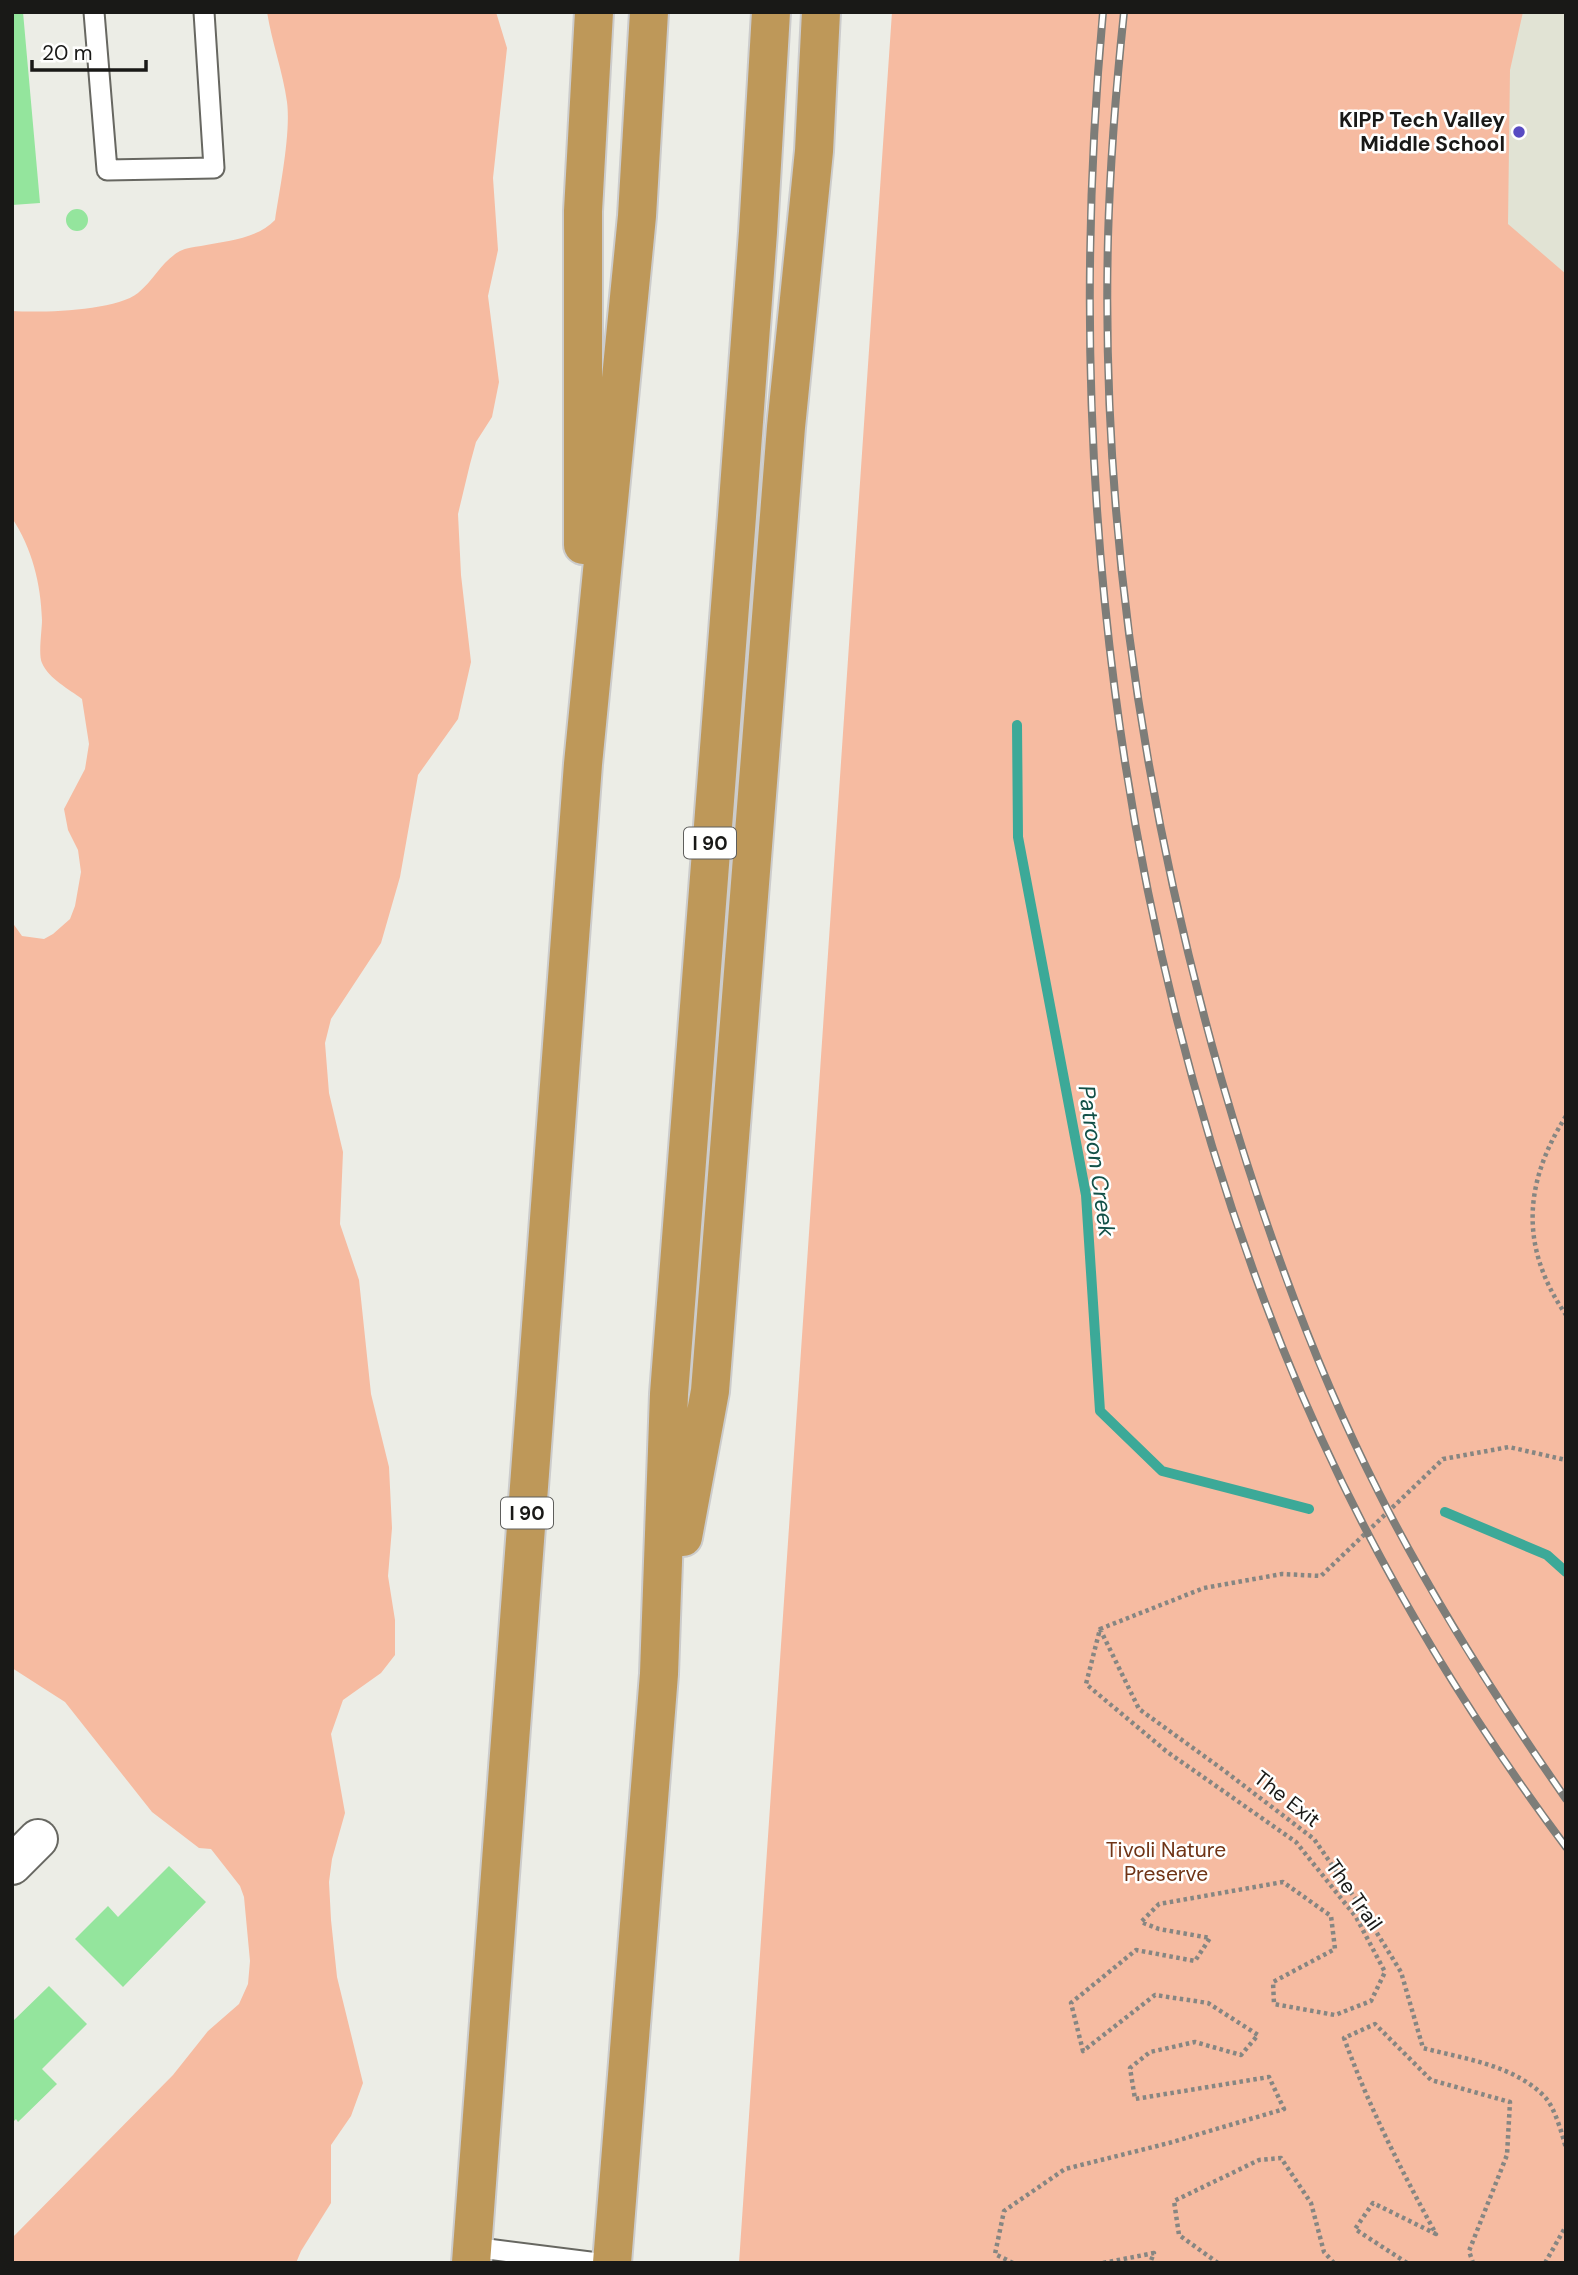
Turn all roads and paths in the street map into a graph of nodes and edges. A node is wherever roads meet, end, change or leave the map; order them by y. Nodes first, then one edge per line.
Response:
1 (94, 12) edge
2 (204, 12) edge
3 (594, 12) edge
4 (649, 12) edge
5 (771, 12) edge
6 (821, 12) edge
7 (583, 764) junction
8 (1566, 1116) edge
9 (1566, 1315) edge
10 (1566, 1460) edge
11 (1100, 1629) junction
12 (659, 1674) junction
13 (1566, 2148) edge
14 (1566, 2226) edge
15 (472, 2255) edge
16 (598, 2263) edge
17 (612, 2263) edge
18 (1013, 2263) edge
19 (1103, 2263) edge
20 (1150, 2263) edge
21 (1218, 2263) edge
22 (1334, 2263) edge
23 (1407, 2263) edge
24 (1473, 2263) edge
25 (1545, 2263) edge

1 - 2 lane
3 - 7 highway
4 - 7 highway, I 90
5 - 12 highway, I 90
6 - 12 highway
7 - 15 highway, I 90
8 - 9 path
10 - 11 path
11 - 13 path, The Exit
11 - 18 path, The Trail
12 - 17 highway, I 90
14 - 25 path
15 - 16 lane
19 - 20 path
21 - 22 path
23 - 24 path

